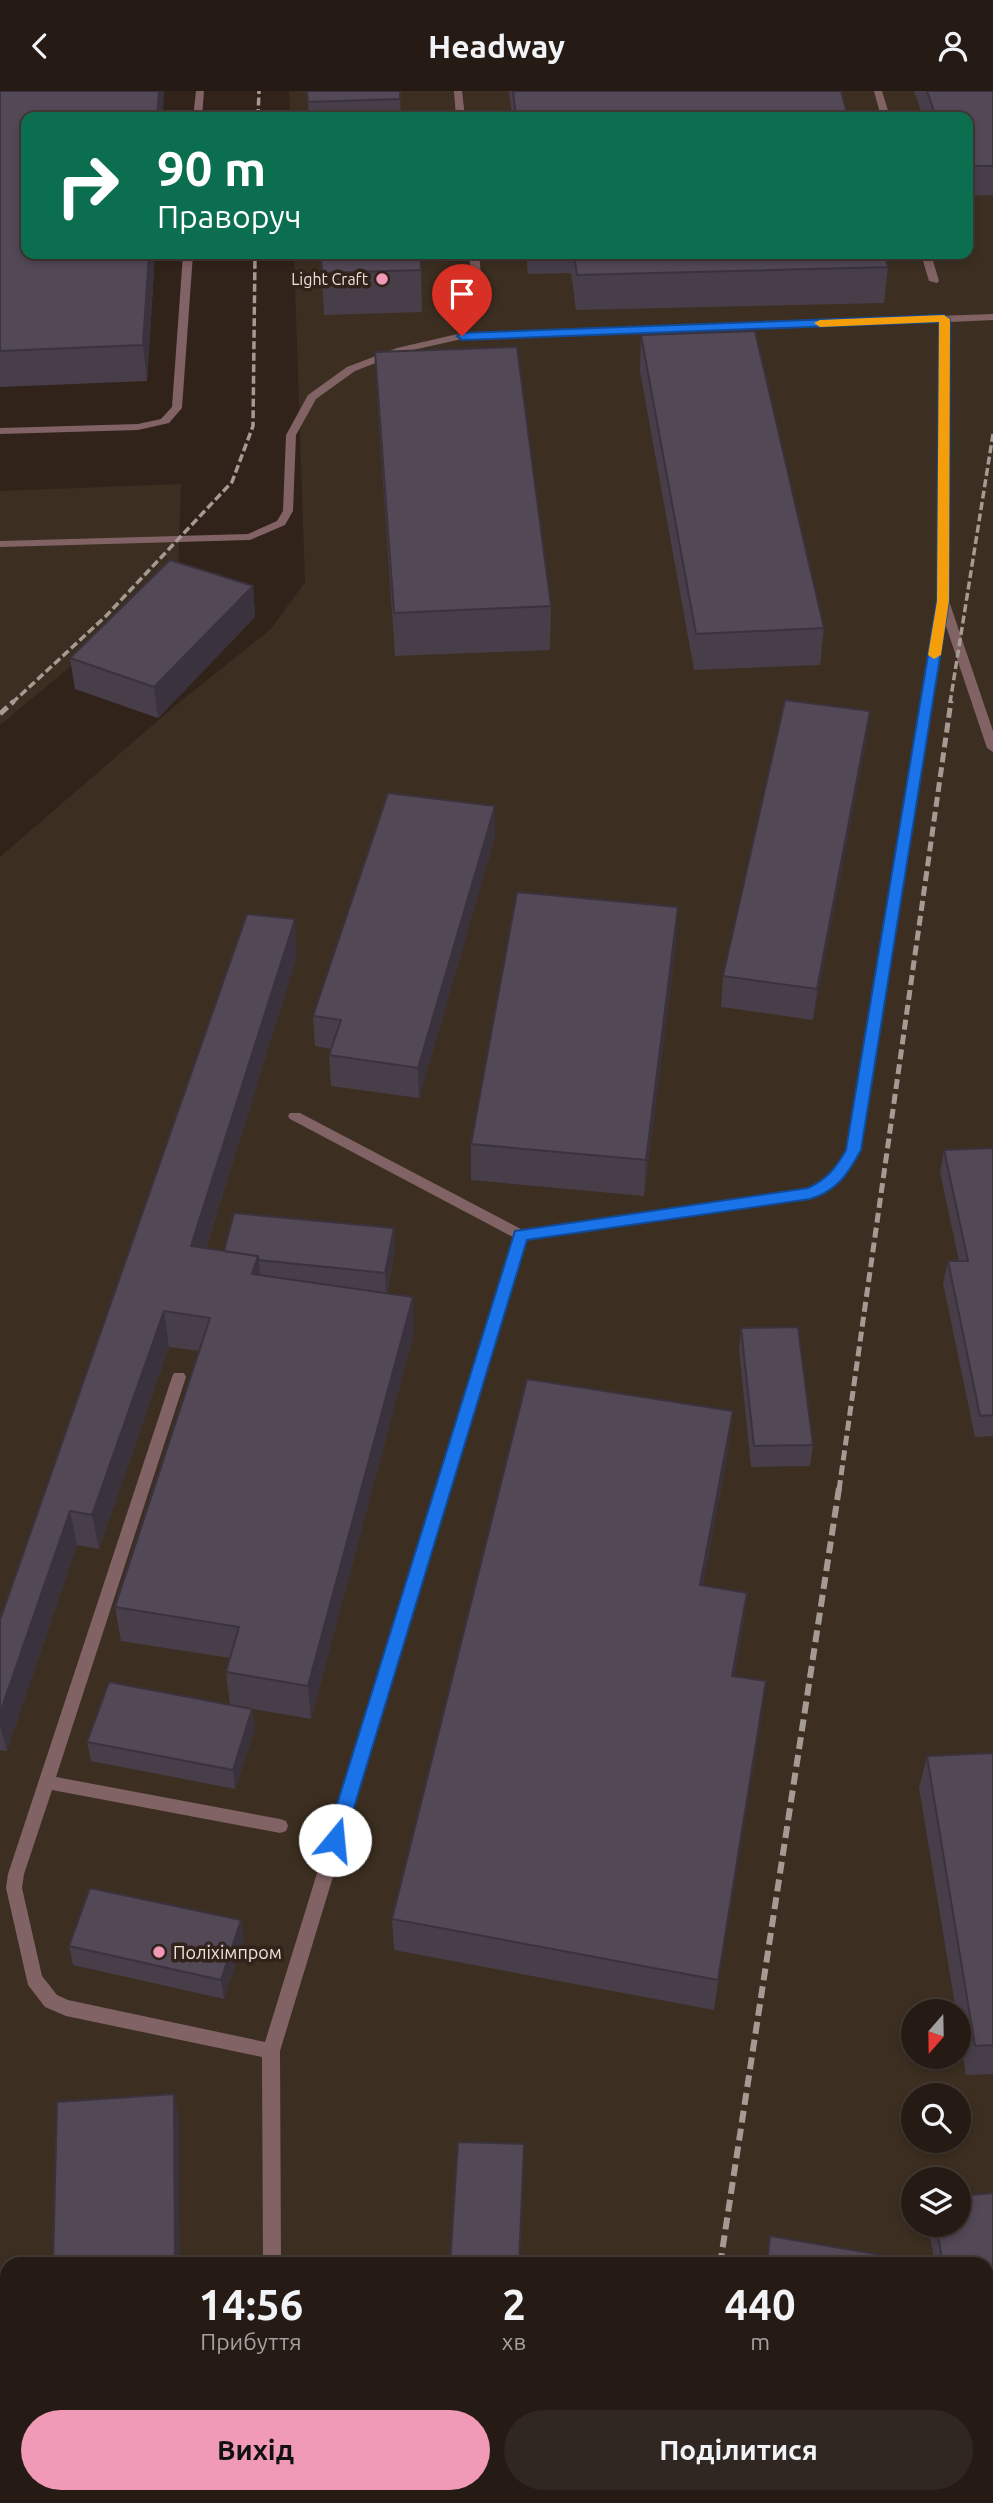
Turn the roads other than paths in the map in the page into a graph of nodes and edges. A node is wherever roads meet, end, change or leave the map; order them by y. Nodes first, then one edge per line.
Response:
1 (200, 91) edge
2 (458, 91) edge
3 (878, 91) edge
4 (198, 112) edge
5 (460, 112) edge
6 (884, 112) edge
7 (188, 259) edge
8 (474, 259) edge
9 (927, 259) edge
10 (934, 281) dead end
11 (478, 294) dead end
12 (993, 317) edge
13 (944, 319) junction
14 (0, 431) edge
15 (0, 544) edge
16 (943, 601) junction
17 (993, 748) edge
18 (295, 1116) dead end
19 (521, 1235) junction
20 (179, 1377) dead end
21 (46, 1781) junction
22 (280, 1826) dead end
23 (271, 2051) junction
24 (272, 2257) edge

1 - 4 lane
2 - 5 lane
3 - 6 lane
7 - 14 lane
8 - 11 lane
9 - 10 lane
12 - 13 lane
13 - 15 lane
13 - 16 lane
16 - 17 lane
16 - 19 lane
18 - 19 lane
19 - 23 lane
20 - 21 lane
21 - 22 lane
21 - 23 lane
23 - 24 lane

